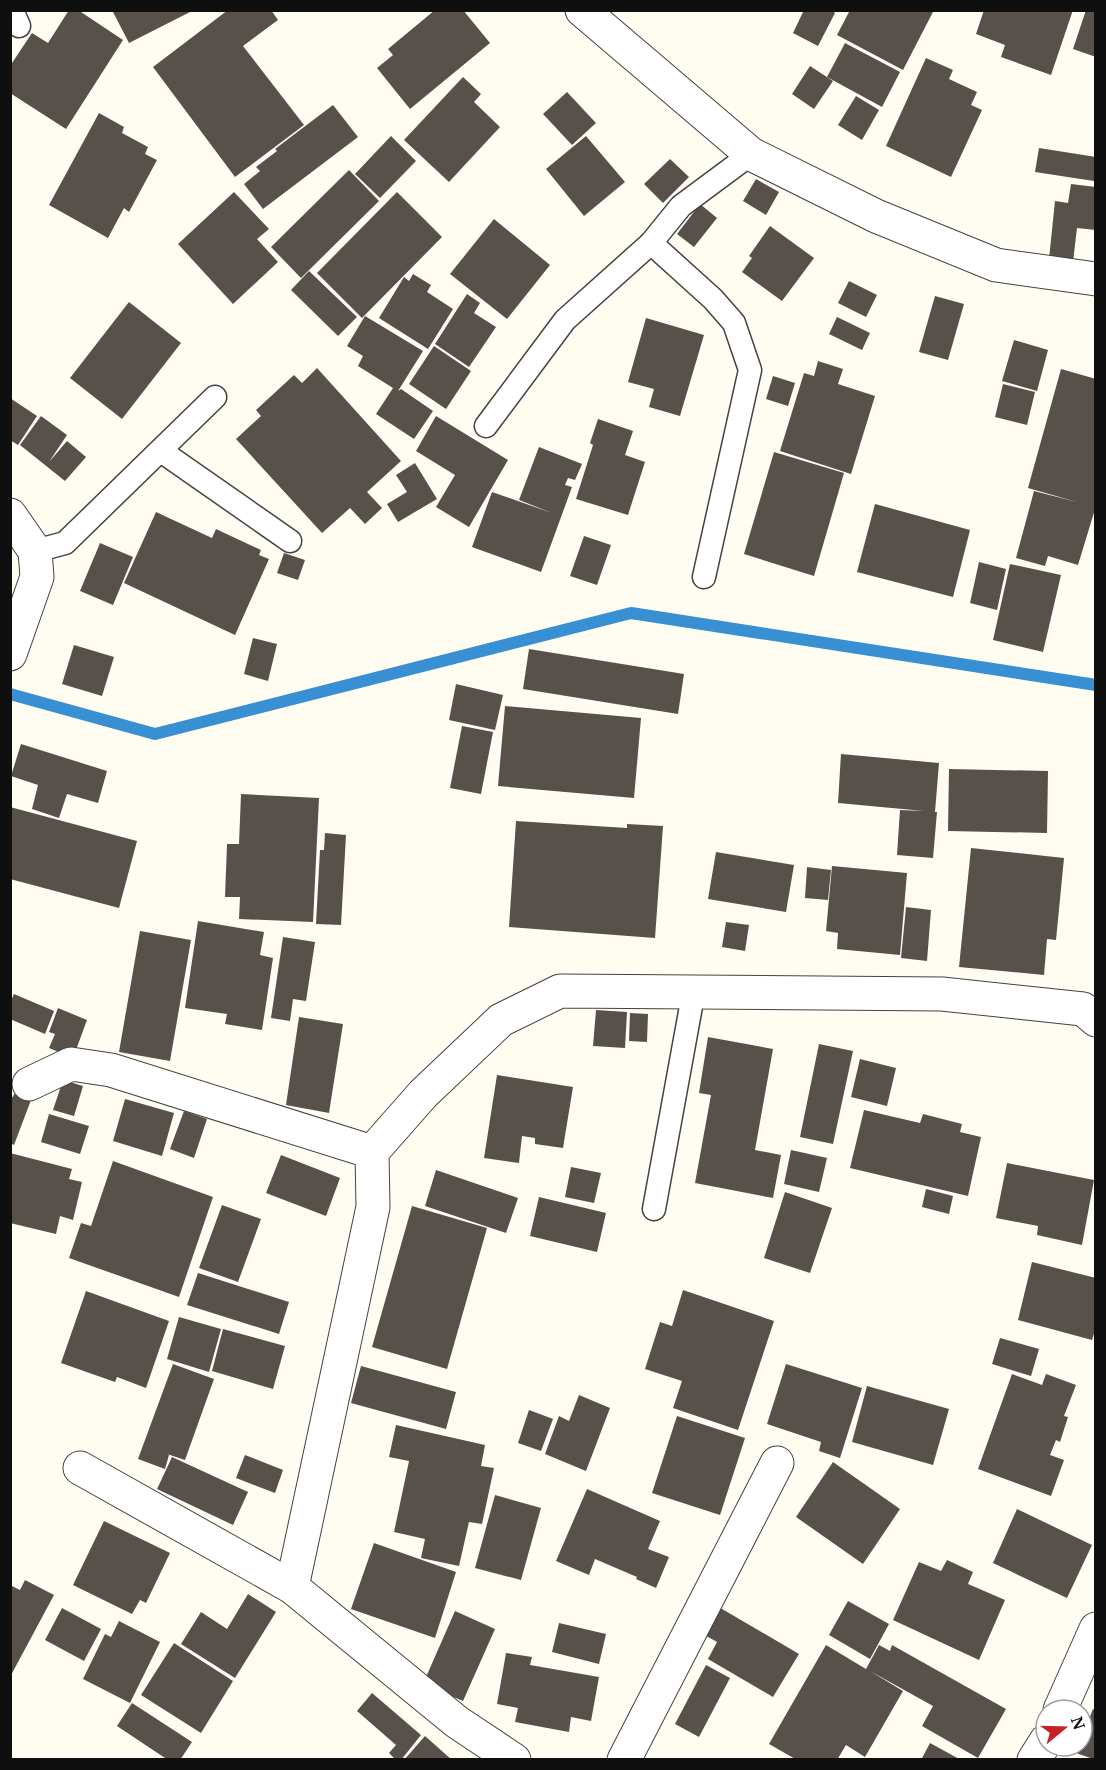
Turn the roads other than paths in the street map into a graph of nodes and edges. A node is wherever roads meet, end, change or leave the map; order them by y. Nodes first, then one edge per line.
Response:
1 (582, 10) edge
2 (751, 154) junction
3 (651, 243) junction
4 (1095, 279) edge
5 (215, 397) dead end
6 (486, 426) dead end
7 (161, 451) junction
8 (10, 515) edge
9 (290, 541) dead end
10 (35, 550) junction
11 (704, 577) dead end
12 (10, 654) edge
13 (694, 990) junction
14 (1095, 1020) edge
15 (29, 1084) dead end
16 (372, 1152) junction
17 (654, 1209) dead end
18 (777, 1463) dead end
19 (80, 1468) dead end
20 (292, 1587) junction
21 (1095, 1629) edge
22 (1065, 1698) edge
23 (514, 1760) edge
24 (624, 1760) edge

1 - 2 street
2 - 3 lane
2 - 4 street
3 - 6 lane
3 - 11 lane
5 - 7 lane
7 - 9 lane
7 - 10 lane
8 - 10 street
10 - 12 street
13 - 14 street
13 - 16 street
13 - 17 lane
15 - 16 street
16 - 20 street
18 - 24 street
19 - 20 street
20 - 23 street
21 - 22 street

